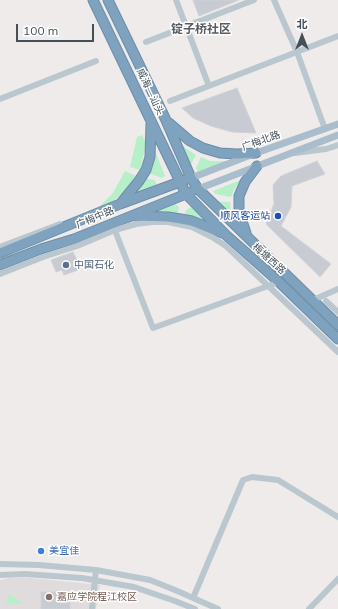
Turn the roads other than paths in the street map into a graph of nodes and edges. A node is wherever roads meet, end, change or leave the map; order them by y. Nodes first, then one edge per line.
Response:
1 (93, 0) edge
2 (108, 0) edge
3 (176, 0) edge
4 (254, 0) edge
5 (274, 0) edge
6 (186, 26) junction
7 (338, 36) edge
8 (146, 42) dead end
9 (297, 52) junction
10 (96, 61) dead end
11 (209, 86) junction
12 (0, 99) edge
13 (170, 101) dead end
14 (165, 118) junction
15 (151, 120) junction
16 (338, 124) edge
17 (325, 129) junction
18 (338, 135) edge
19 (338, 145) edge
20 (256, 153) junction
21 (288, 154) junction
22 (257, 166) junction
23 (191, 178) junction
24 (180, 182) junction
25 (198, 189) junction
26 (186, 194) junction
27 (144, 195) junction
28 (120, 204) junction
29 (148, 208) junction
30 (128, 216) junction
31 (114, 226) junction
32 (62, 228) junction
33 (226, 235) junction
34 (247, 236) junction
35 (0, 247) edge
36 (0, 253) edge
37 (0, 265) edge
38 (0, 274) edge
39 (279, 282) junction
40 (268, 286) junction
41 (338, 289) edge
42 (312, 300) junction
43 (326, 300) dead end
44 (338, 312) edge
45 (338, 325) edge
46 (338, 339) edge
47 (338, 352) edge
48 (338, 517) edge
49 (0, 564) edge
50 (96, 570) junction
51 (0, 575) edge
52 (338, 579) edge
53 (94, 580) junction
54 (193, 598) junction
55 (92, 609) edge
56 (195, 609) edge
57 (218, 609) edge
58 (309, 609) edge

1 - 15 highway, 威海—汕头
2 - 14 highway, 威海—汕头
3 - 6 street
4 - 6 street
5 - 9 street
6 - 8 street
6 - 11 street
7 - 9 street
9 - 11 street
9 - 17 street
10 - 12 street
11 - 13 street
14 - 20 highway
14 - 23 highway, 威海—汕头
15 - 24 highway, 威海—汕头
15 - 28 highway
16 - 17 main road, 广梅北路
17 - 20 main road, 广梅北路
18 - 21 main road
19 - 21 street
20 - 23 main road, 广梅北路
21 - 22 main road
22 - 25 main road
22 - 34 highway
23 - 24 highway, 广梅中路
23 - 25 highway, 威海—汕头
24 - 26 highway, 威海—汕头
24 - 27 highway, 广梅中路
25 - 26 highway, 广梅中路
25 - 34 highway, 梅塘西路
26 - 29 highway, 广梅中路
26 - 33 highway, 梅塘西路
27 - 28 highway, 广梅中路
27 - 29 highway
28 - 32 highway, 广梅中路
29 - 30 highway, 广梅中路
30 - 31 highway, 广梅中路
30 - 33 highway
31 - 37 highway, 广梅中路
31 - 38 street
31 - 40 street
31 - 40 street
32 - 35 street
32 - 36 highway, 广梅中路
33 - 39 highway, 梅塘西路
34 - 42 highway, 梅塘西路
39 - 40 street
39 - 46 highway, 梅塘西路
40 - 47 street
41 - 42 street
42 - 45 highway, 梅塘西路
43 - 44 street
48 - 54 street
49 - 50 street
50 - 53 street
50 - 54 street
51 - 53 street
52 - 58 street
53 - 55 street
53 - 56 street
54 - 57 street

